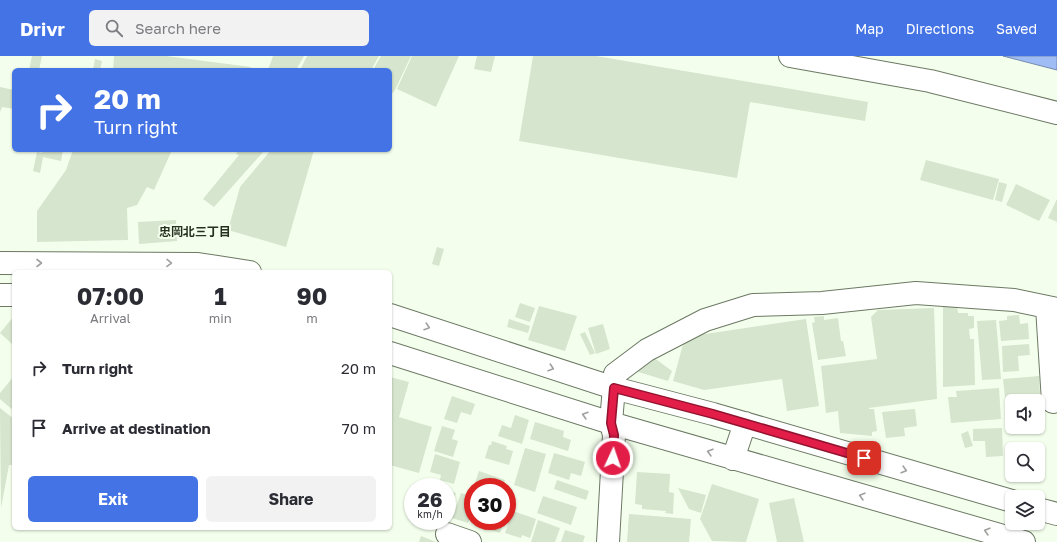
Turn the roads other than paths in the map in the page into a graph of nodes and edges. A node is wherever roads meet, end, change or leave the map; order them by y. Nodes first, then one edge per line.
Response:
1 (790, 56) edge
2 (1057, 113) edge
3 (0, 263) edge
4 (197, 268) edge
5 (224, 270) edge
6 (12, 295) edge
7 (0, 296) edge
8 (1052, 308) edge
9 (392, 316) edge
10 (392, 354) edge
11 (614, 388) junction
12 (1053, 402) dead end
13 (611, 423) junction
14 (745, 423) junction
15 (734, 459) junction
16 (1005, 499) edge
17 (1045, 511) edge
18 (1057, 514) edge
19 (1032, 530) edge
20 (446, 534) dead end
21 (470, 542) edge
22 (608, 542) edge
23 (1024, 542) edge
24 (1029, 542) edge

1 - 2 street
3 -> 4 street
4 - 5 street
6 - 7 street
8 - 11 street
8 - 12 street
9 -> 11 street
13 -> 10 street
11 - 13 street
11 - 14 street
15 -> 13 street
13 - 22 street
14 - 15 street
14 -> 16 street
23 -> 15 street
17 - 18 street
19 - 24 street
20 - 21 street

